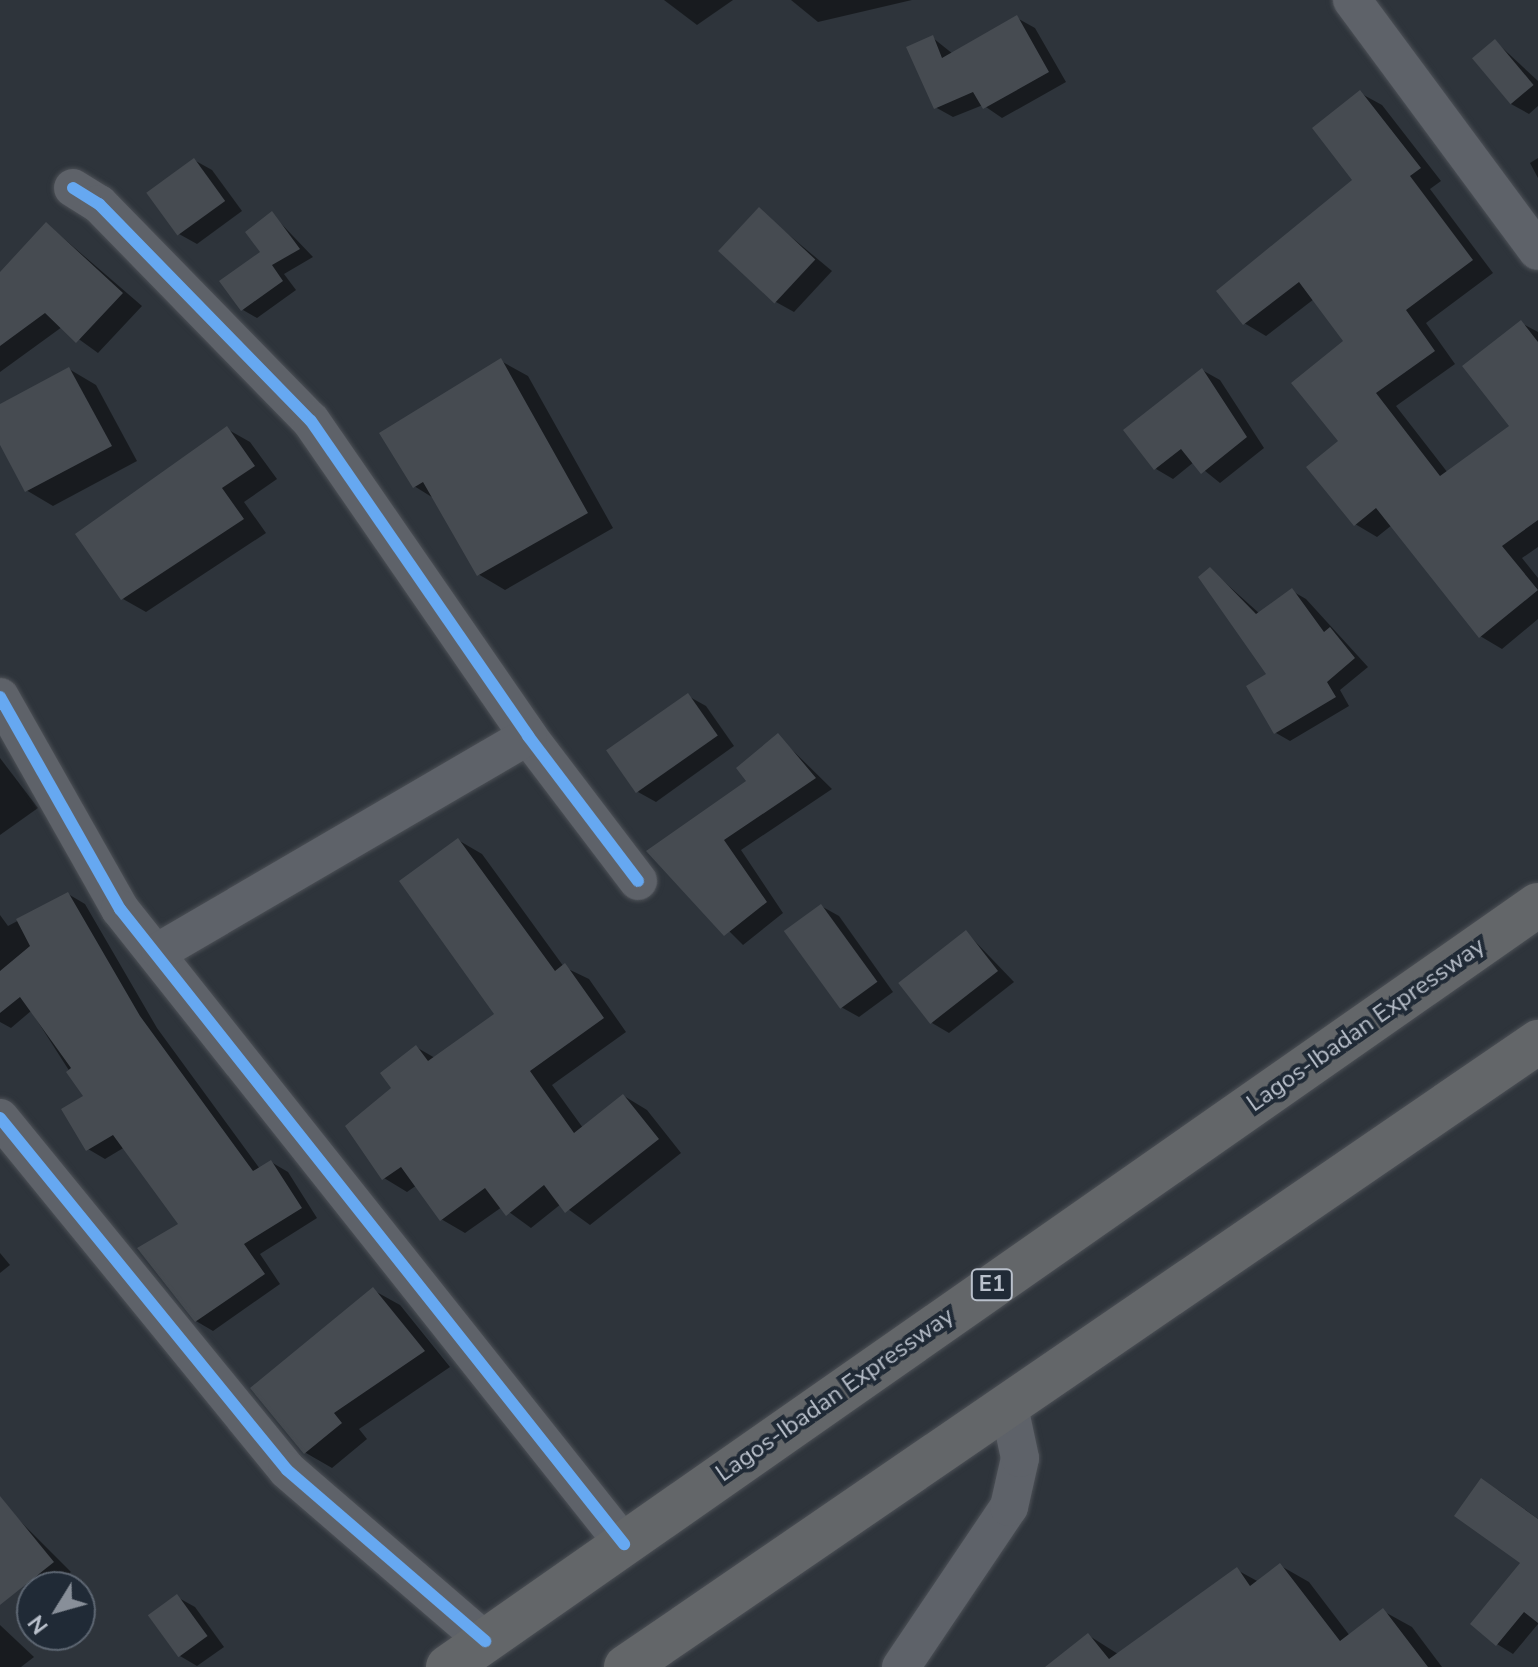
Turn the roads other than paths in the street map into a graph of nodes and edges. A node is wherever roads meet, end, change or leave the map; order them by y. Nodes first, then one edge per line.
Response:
1 (1352, 0) edge
2 (73, 188) dead end
3 (1538, 251) edge
4 (0, 697) edge
5 (528, 736) junction
6 (638, 881) dead end
7 (1538, 905) edge
8 (160, 951) junction
9 (1538, 1042) edge
10 (2, 1126) edge
11 (1008, 1402) junction
12 (624, 1544) junction
13 (485, 1641) junction
14 (448, 1667) edge
15 (626, 1667) edge
16 (901, 1667) edge

1 - 3 street
2 - 5 street
4 - 8 street
5 - 6 street
5 - 8 street
7 - 12 highway, Lagos-Ibadan Expressway / E1
8 - 12 street
9 - 11 highway
10 - 13 street
11 - 15 highway
11 - 16 street
12 - 13 highway, Lagos-Ibadan Expressway / E1
13 - 14 highway, Lagos-Ibadan Expressway / E1

